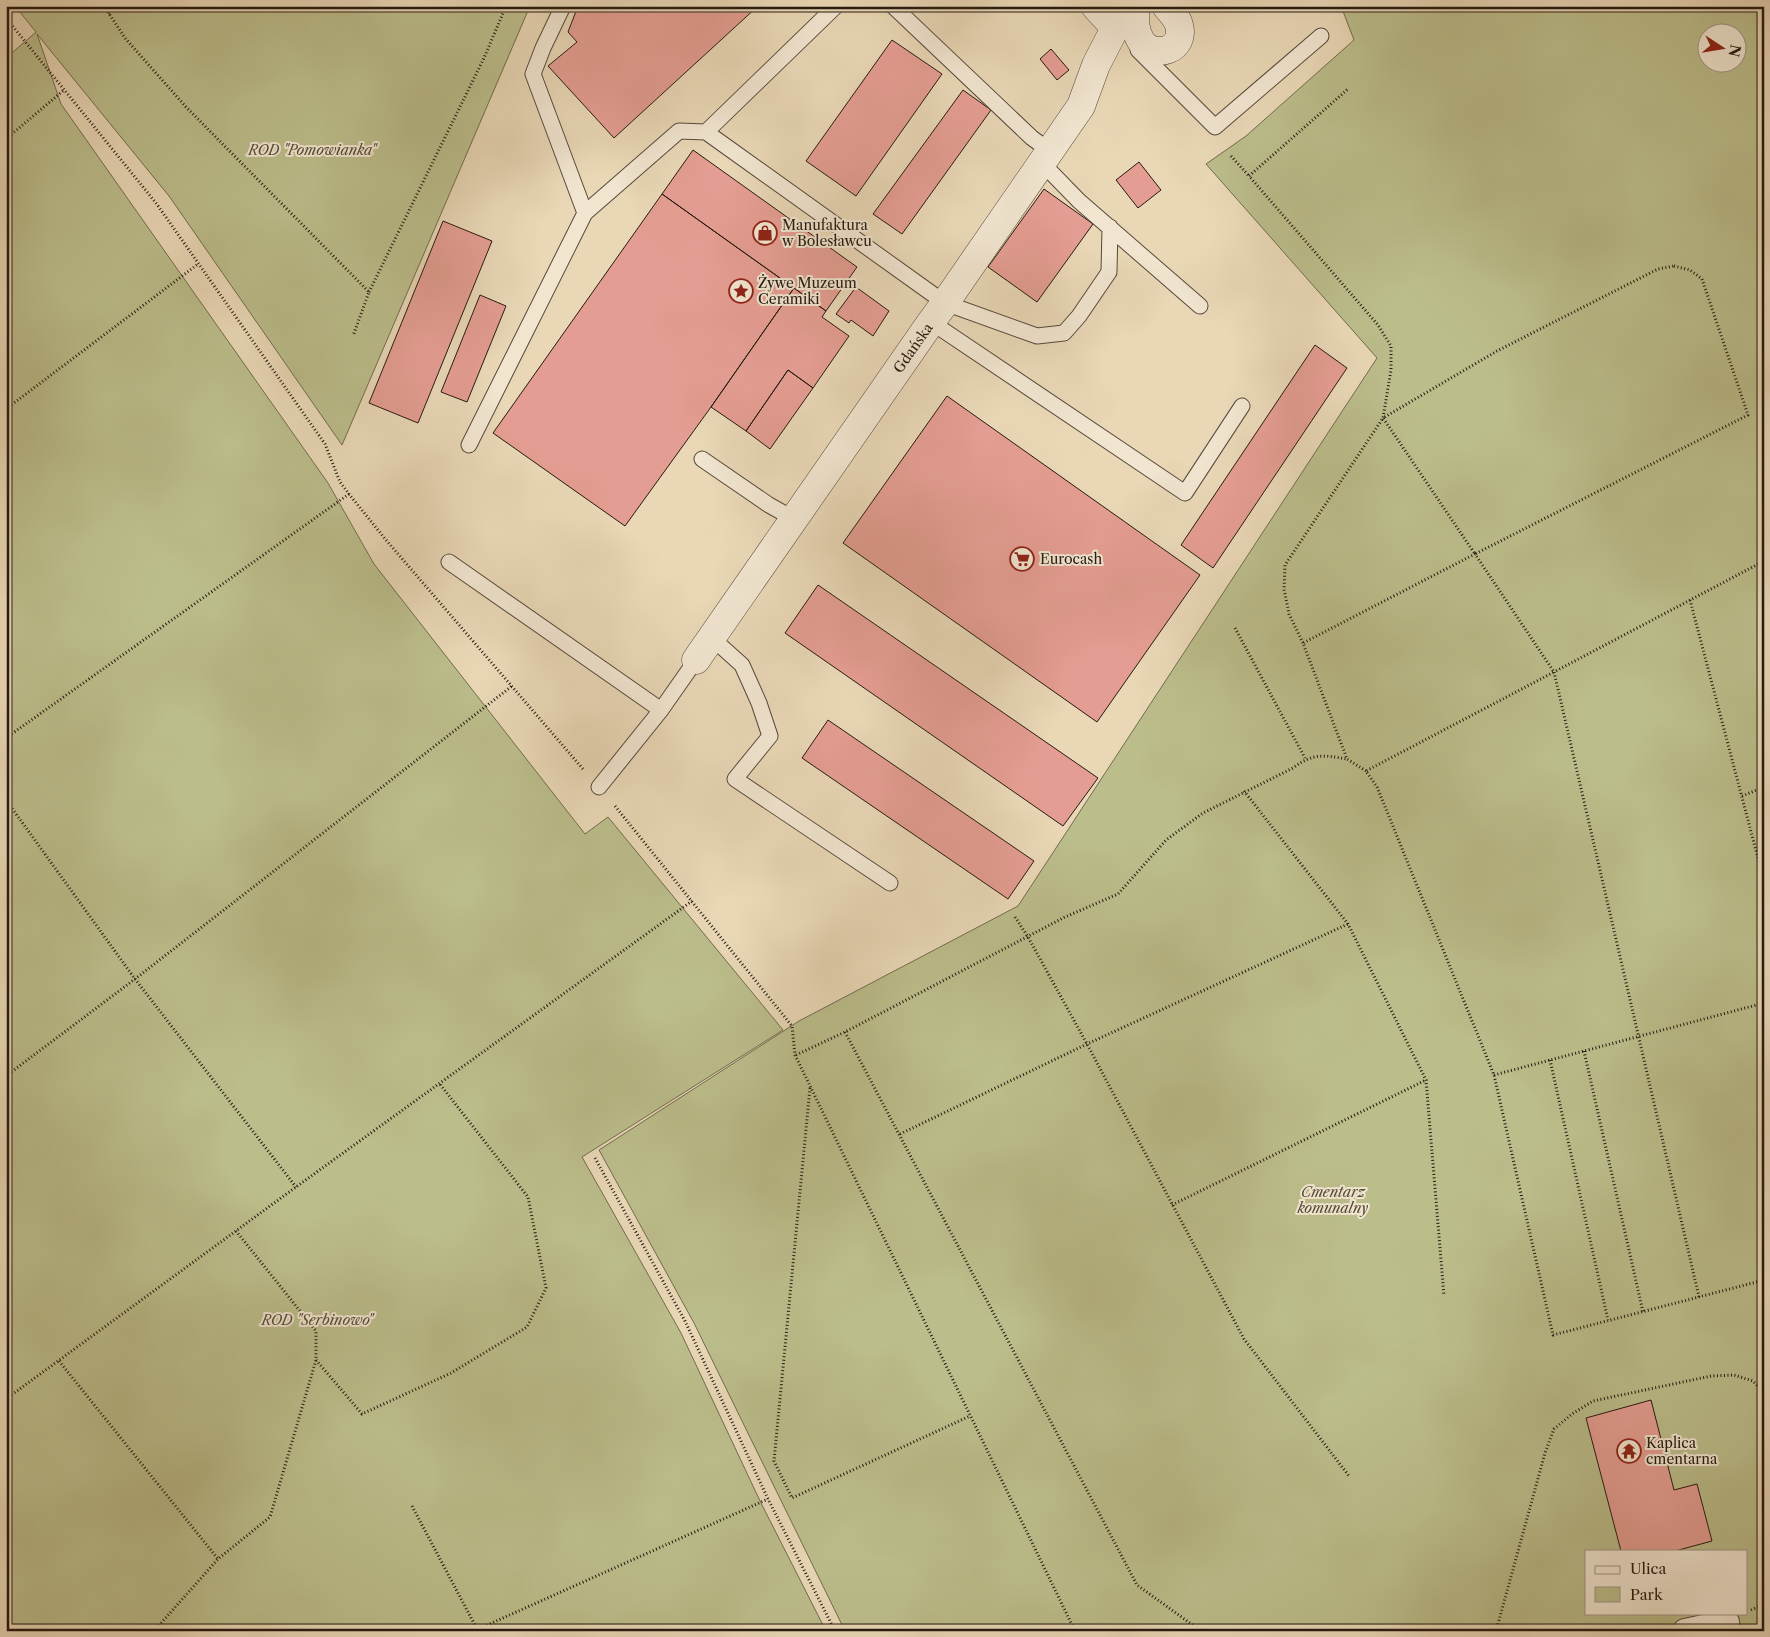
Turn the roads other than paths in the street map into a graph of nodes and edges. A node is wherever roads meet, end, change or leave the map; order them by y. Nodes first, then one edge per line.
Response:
1 (563, 6) edge
2 (836, 6) edge
3 (893, 6) edge
4 (1094, 6) edge
5 (1166, 6) edge
6 (1136, 7) edge
7 (1115, 28) junction
8 (1321, 36) dead end
9 (706, 132) junction
10 (1046, 157) junction
11 (585, 213) junction
12 (1110, 227) junction
13 (1200, 306) dead end
14 (938, 313) junction
15 (1242, 406) dead end
16 (469, 445) dead end
17 (702, 459) dead end
18 (794, 520) junction
19 (449, 562) dead end
20 (712, 638) junction
21 (696, 660) joint
22 (661, 710) junction
23 (599, 787) road end
24 (890, 883) dead end
25 (1685, 1631) edge
26 (1728, 1631) edge

1 - 11 lane
2 - 9 lane
3 - 10 lane
4 - 7 street
5 - 6 street
6 - 7 street, Gdańska
7 - 8 lane
7 - 10 street, Gdańska
9 - 11 lane
9 - 14 lane
10 - 12 lane
10 - 14 street, Gdańska
11 - 16 lane
12 - 13 lane
12 - 14 lane
14 - 15 lane
14 - 18 street, Gdańska
17 - 18 lane
18 - 20 street, Gdańska
19 - 22 lane
20 - 21 street, Gdańska
20 - 24 lane
21 - 22 lane
22 - 23 lane
25 - 26 street

